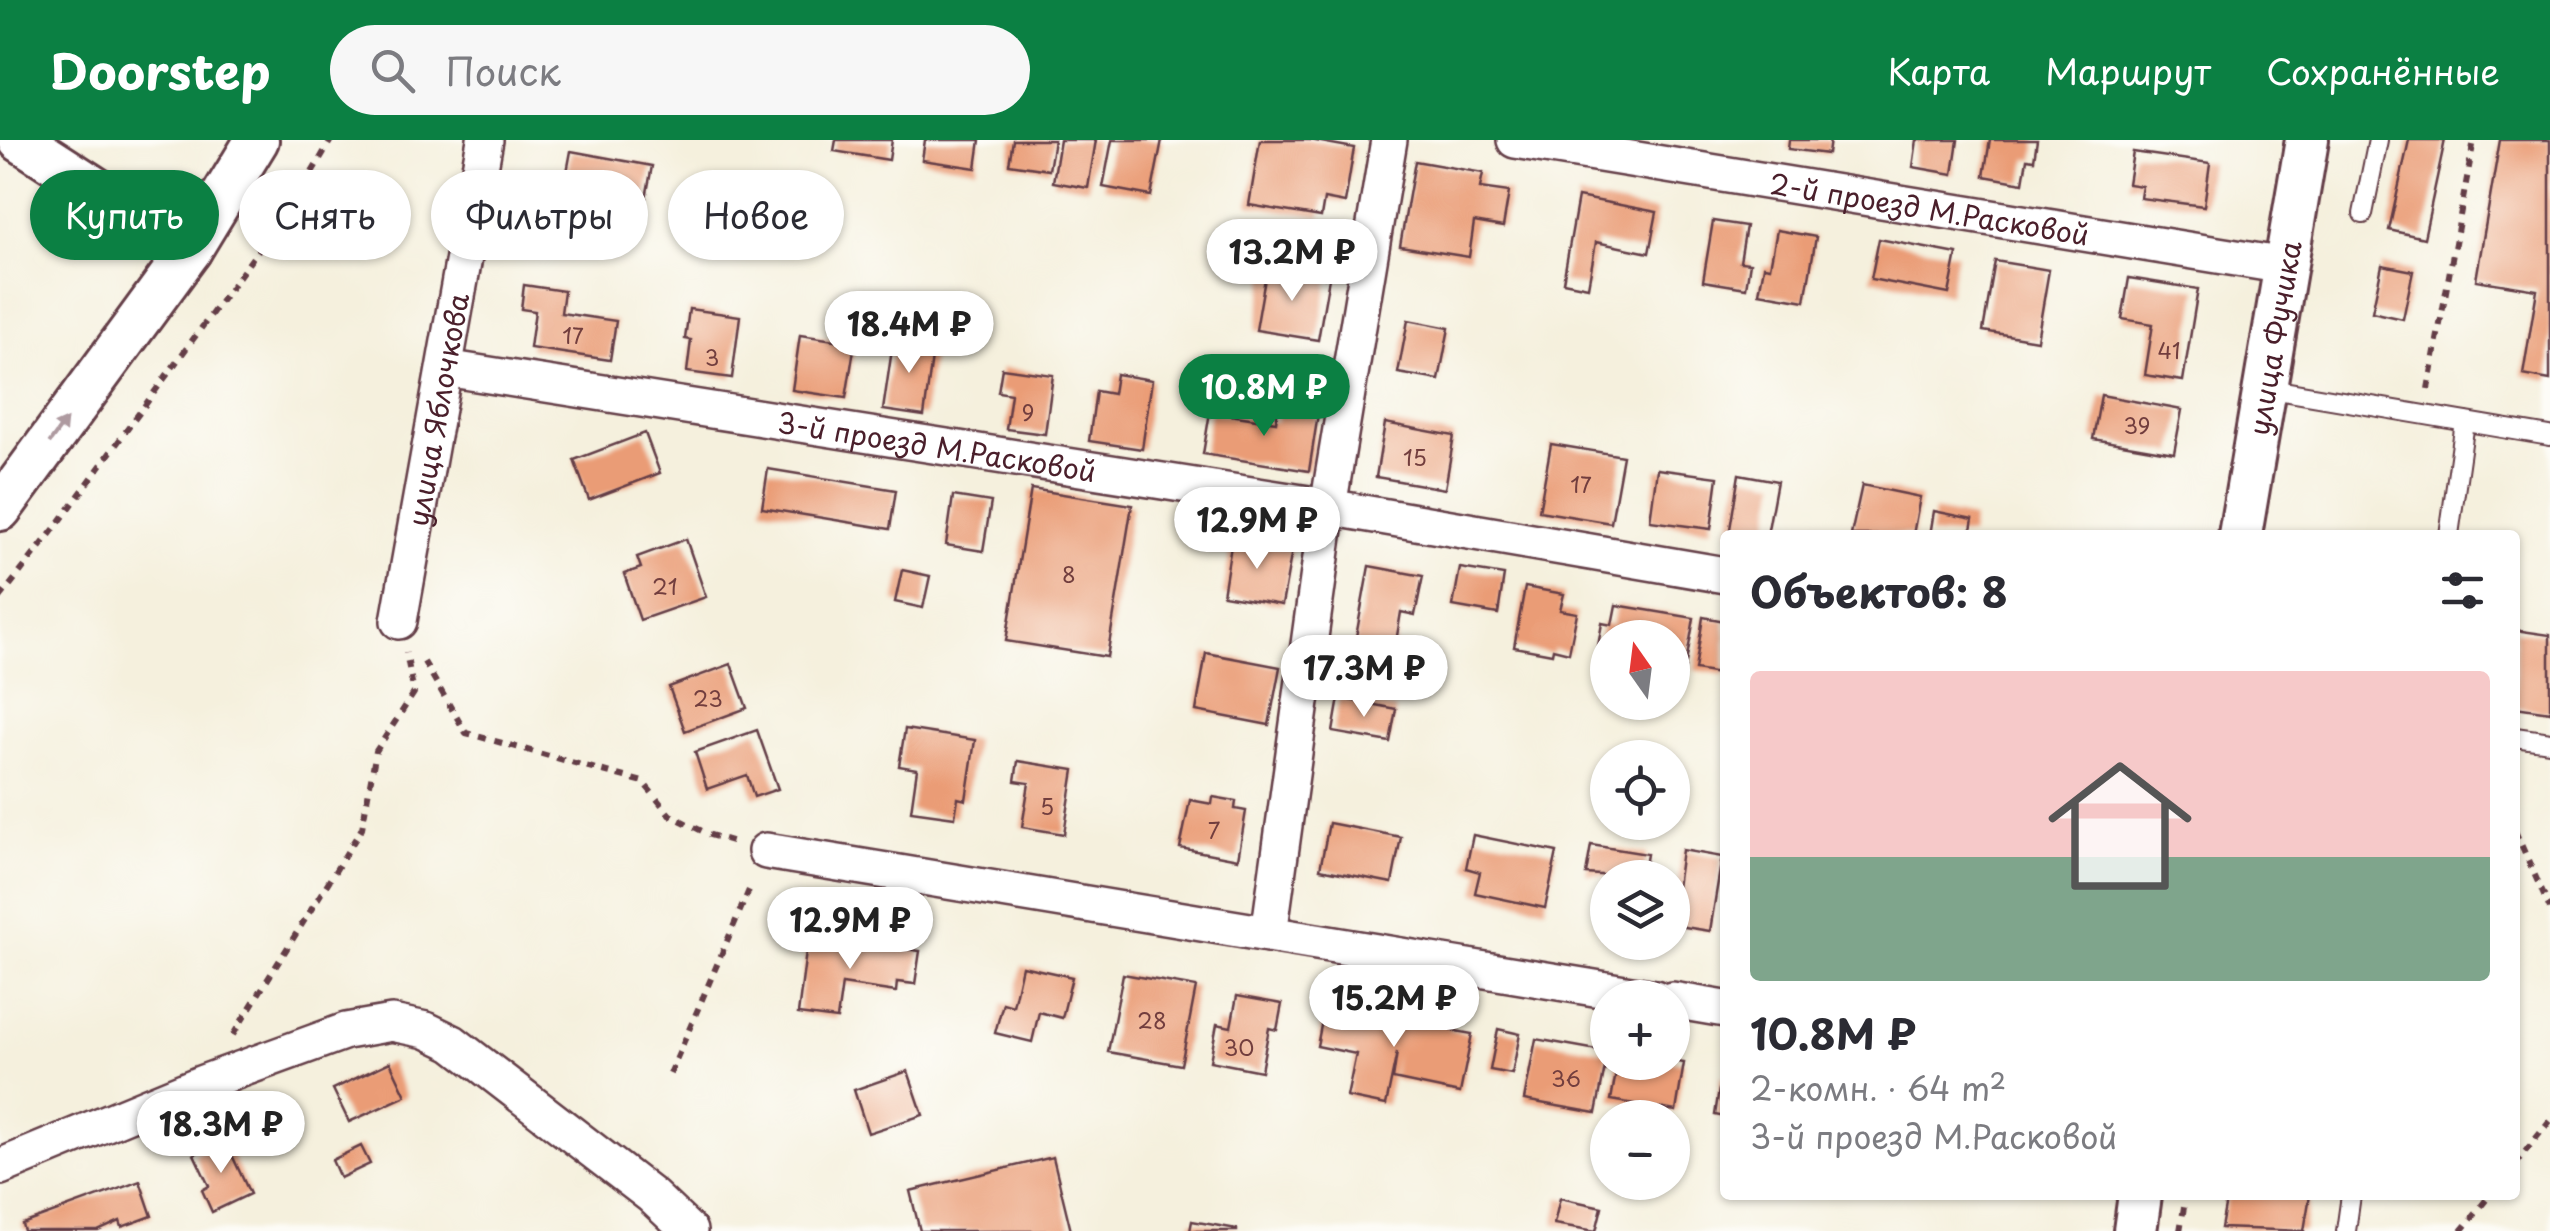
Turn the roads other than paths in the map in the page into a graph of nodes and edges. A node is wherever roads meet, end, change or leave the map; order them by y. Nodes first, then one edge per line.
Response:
1 (20, 140) edge
2 (258, 140) edge
3 (485, 140) edge
4 (1389, 140) edge
5 (1515, 140) edge
6 (2308, 140) edge
7 (2378, 140) edge
8 (66, 170) edge
9 (219, 203) edge
10 (2364, 214) dead end
11 (183, 260) edge
12 (2285, 266) junction
13 (446, 368) junction
14 (2264, 388) junction
15 (2465, 422) junction
16 (2550, 436) edge
17 (1328, 507) junction
18 (0, 509) edge
19 (2241, 530) edge
20 (2450, 530) edge
21 (1720, 574) edge
22 (399, 621) road end
23 (2520, 738) edge
24 (2550, 742) edge
25 (766, 851) road end
26 (1269, 934) junction
27 (1590, 987) edge
28 (1690, 1003) edge
29 (1720, 1008) edge
30 (0, 1166) edge
31 (2139, 1200) edge
32 (2350, 1200) edge
33 (689, 1231) edge
34 (2134, 1231) edge
35 (2346, 1231) edge

1 - 8 street
2 - 9 street
3 - 13 street, улица Яблочкова
4 - 17 street
5 - 12 street, 2-й проезд М.Расковой
6 - 12 street, улица Фучика
7 - 10 lane
18 -> 11 street
12 - 14 street, улица Фучика
13 - 17 street, 3-й проезд М.Расковой
13 - 22 street, улица Яблочкова
14 - 15 lane
14 - 19 street, улица Фучика
15 - 16 lane
15 - 20 lane
17 - 21 street, 3-й проезд М.Расковой
17 - 26 street
23 - 24 lane
25 - 26 street
26 - 27 street
28 - 29 street
30 - 33 street
31 - 34 street
32 - 35 lane

